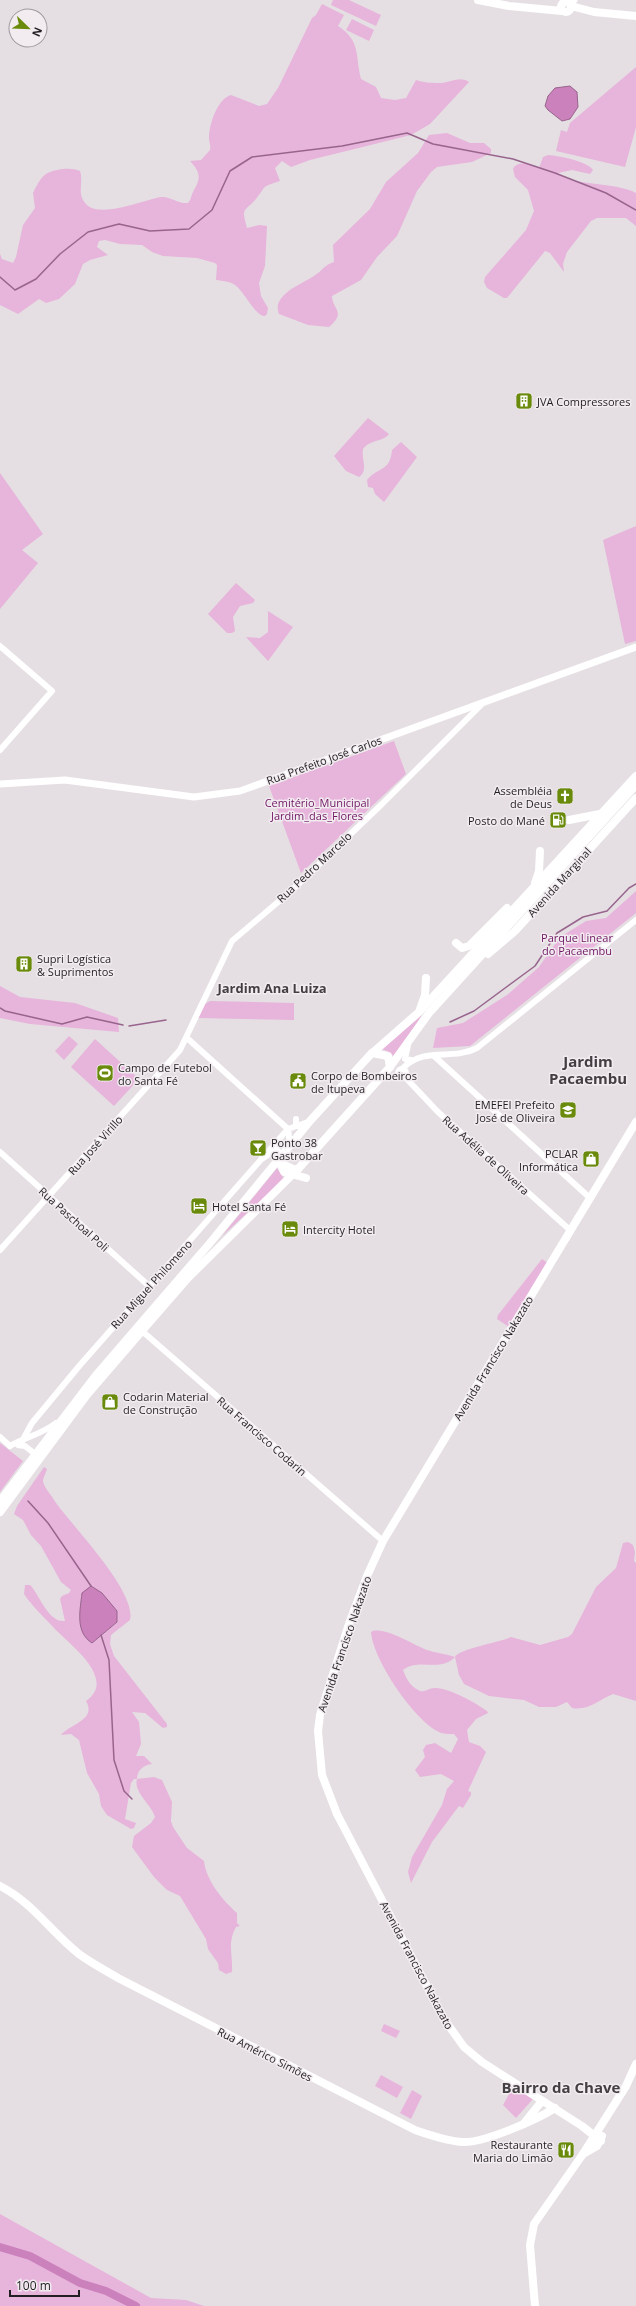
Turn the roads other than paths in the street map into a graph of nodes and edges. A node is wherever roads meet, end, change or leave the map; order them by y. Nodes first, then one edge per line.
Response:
1 (478, 0) edge
2 (567, 5) edge
3 (636, 16) edge
4 (0, 646) edge
5 (636, 647) edge
6 (485, 702) junction
7 (469, 708) junction
8 (470, 716) junction
9 (0, 750) edge
10 (636, 776) edge
11 (0, 784) edge
12 (636, 785) edge
13 (636, 798) edge
14 (600, 814) junction
15 (569, 820) dead end
16 (540, 851) dead end
17 (532, 888) junction
18 (636, 920) edge
19 (456, 943) dead end
20 (478, 961) junction
21 (426, 978) dead end
22 (419, 1012) junction
23 (411, 1036) junction
24 (187, 1038) junction
25 (372, 1053) junction
26 (434, 1056) junction
27 (411, 1060) junction
28 (390, 1067) junction
29 (296, 1119) dead end
30 (310, 1121) junction
31 (636, 1122) edge
32 (298, 1126) junction
33 (288, 1129) junction
34 (290, 1145) junction
35 (0, 1152) edge
36 (263, 1157) junction
37 (279, 1160) junction
38 (298, 1169) junction
39 (291, 1176) junction
40 (306, 1178) dead end
41 (49, 1196) junction
42 (590, 1198) junction
43 (570, 1230) junction
44 (0, 1250) edge
45 (148, 1285) junction
46 (142, 1331) junction
47 (59, 1422) junction
48 (0, 1437) edge
49 (21, 1442) junction
50 (35, 1454) junction
51 (0, 1501) edge
52 (0, 1512) edge
53 (383, 1540) junction
54 (0, 1886) edge
55 (636, 2064) edge
56 (542, 2101) junction
57 (555, 2108) junction
58 (566, 2115) junction
59 (540, 2117) junction
60 (524, 2122) junction
61 (598, 2138) junction
62 (534, 2288) junction
63 (535, 2306) edge
64 (542, 2306) edge

1 - 2 main road
2 - 3 main road
4 - 9 street
5 - 6 main road, Rua Prefeito José Carlos
6 - 7 main road, Rua Prefeito José Carlos
6 - 8 street, Rua Pedro Marcelo
7 - 8 street
7 - 11 main road, Rua Prefeito José Carlos
8 - 24 street, Rua Pedro Marcelo
10 - 14 main road
12 - 20 main road
13 - 20 main road, Avenida Marginal
14 - 15 main road
14 - 17 main road
16 - 17 main road
17 - 19 main road
17 - 22 main road
18 - 26 street
20 - 23 main road
21 - 22 main road
22 - 25 main road
23 - 27 street
23 - 28 main road
24 - 33 street
24 - 41 street, Rua José Virillo
25 - 28 main road
25 - 30 main road
26 - 27 street
26 - 42 street
27 - 43 street, Rua Adélia de Oliveira
28 - 38 main road
29 - 32 street
30 - 32 street
30 - 34 main road
31 - 42 main road, Avenida Francisco Nakazato
32 - 33 street
33 - 34 street
33 - 36 street, Rua Miguel Philomeno
34 - 37 main road
35 - 41 street, Rua Paschoal Poli
36 - 37 main road
36 - 45 street, Rua Miguel Philomeno
37 - 38 main road
37 - 39 main road
37 - 47 main road
38 - 39 main road
39 - 40 main road
39 - 46 main road
41 - 44 street, Rua José Virillo
41 - 45 street, Rua Paschoal Poli
42 - 43 main road, Avenida Francisco Nakazato
43 - 53 main road, Avenida Francisco Nakazato
45 - 49 street, Rua Miguel Philomeno
46 - 52 main road
46 - 53 street, Rua Francisco Codarin
47 - 49 street
47 - 50 main road
48 - 49 street
49 - 50 street
50 - 51 main road
53 - 56 main road, Avenida Francisco Nakazato
54 - 60 main road, Rua Américo Simões
55 - 61 main road
56 - 57 main road, Avenida Francisco Nakazato
56 - 60 main road
57 - 58 main road, Avenida Francisco Nakazato
57 - 59 main road, Rua Américo Simões
58 - 59 main road
58 - 61 main road, Avenida Francisco Nakazato
59 - 60 main road, Rua Américo Simões
61 - 62 main road
62 - 63 main road
62 - 64 main road

